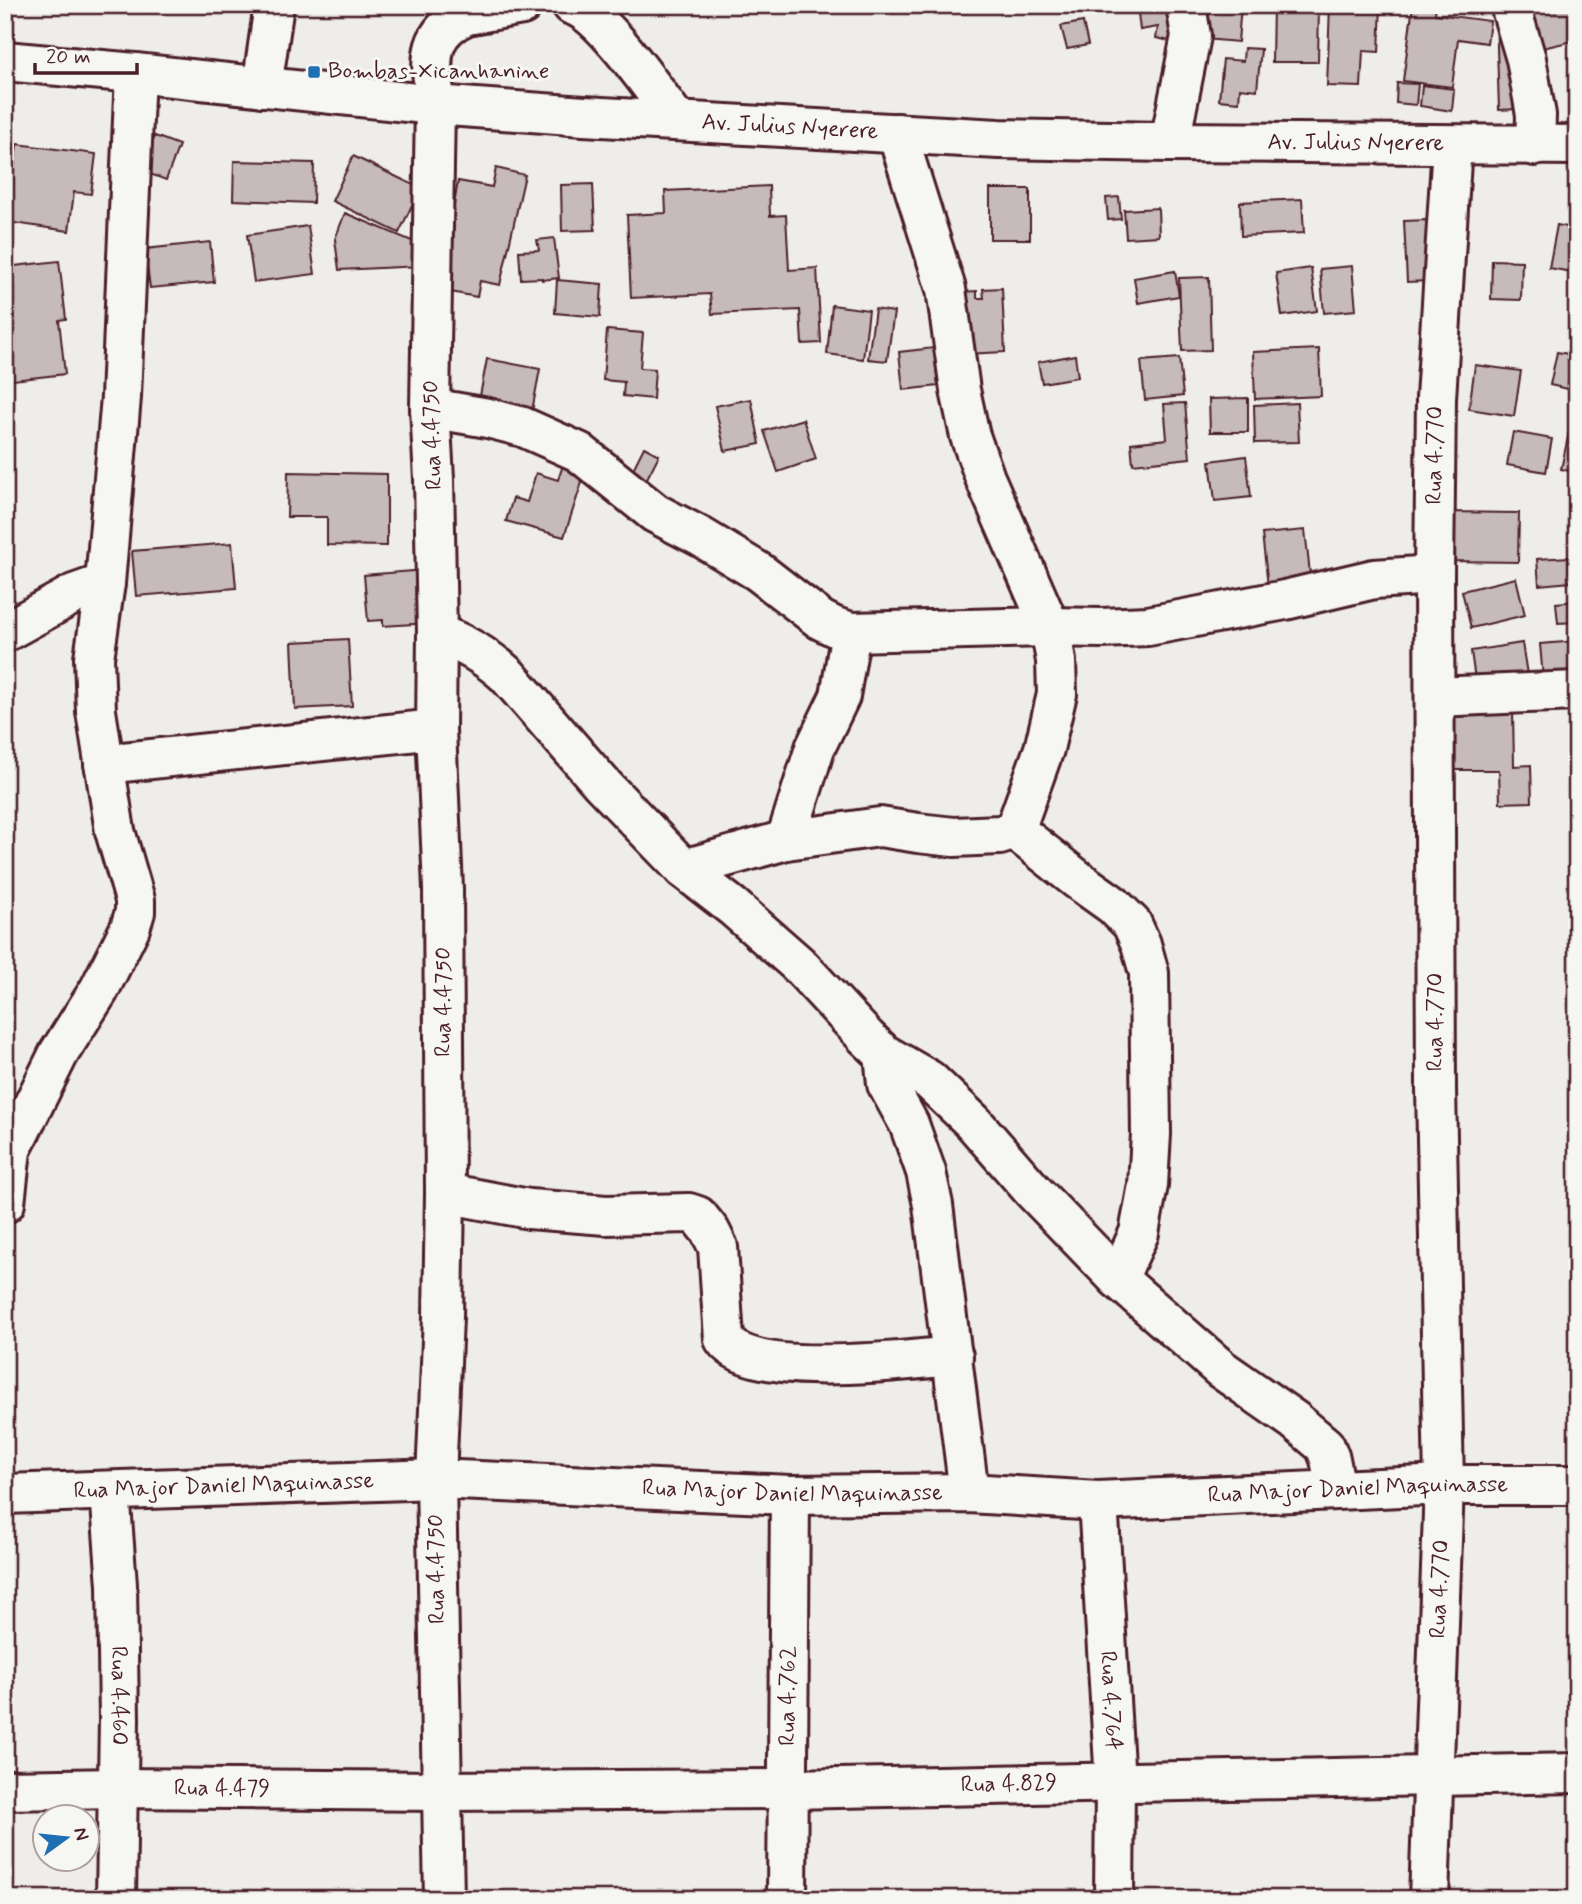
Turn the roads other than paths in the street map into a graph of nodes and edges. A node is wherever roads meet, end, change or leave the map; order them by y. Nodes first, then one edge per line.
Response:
1 (274, 5) edge
2 (522, 5) edge
3 (572, 5) edge
4 (1186, 5) edge
5 (1510, 5) edge
6 (5, 61) edge
7 (135, 73) junction
8 (262, 87) junction
9 (435, 105) junction
10 (677, 121) junction
11 (897, 133) junction
12 (1170, 142) junction
13 (1452, 145) junction
14 (1577, 145) edge
15 (1535, 146) junction
16 (430, 408) junction
17 (1434, 575) junction
18 (105, 583) junction
19 (1050, 627) junction
20 (5, 632) edge
21 (851, 632) junction
22 (437, 634) junction
23 (1577, 691) edge
24 (1435, 696) junction
25 (436, 729) junction
26 (104, 764) junction
27 (1016, 830) junction
28 (786, 840) junction
29 (684, 870) junction
30 (884, 1054) junction
31 (444, 1193) junction
32 (5, 1203) edge
33 (1118, 1279) junction
34 (953, 1356) junction
35 (436, 1479) junction
36 (1444, 1485) junction
37 (1577, 1485) edge
38 (1336, 1489) junction
39 (110, 1491) junction
40 (969, 1493) junction
41 (5, 1494) edge
42 (790, 1495) junction
43 (1098, 1501) junction
44 (1577, 1773) edge
45 (1432, 1775) junction
46 (1115, 1782) junction
47 (118, 1788) junction
48 (789, 1789) junction
49 (5, 1790) edge
50 (440, 1791) junction
51 (116, 1899) edge
52 (444, 1899) edge
53 (787, 1899) edge
54 (1114, 1899) edge
55 (1429, 1899) edge

1 - 8 street
2 - 9 street, Rua 4.4750
3 - 10 street
4 - 12 street
5 - 15 street
6 - 7 street, Av. Julius Nyerere
7 - 8 street, Av. Julius Nyerere
7 - 18 street
8 - 9 street, Av. Julius Nyerere
9 - 10 street, Av. Julius Nyerere
9 - 16 street, Rua 4.4750
10 - 11 street, Av. Julius Nyerere
11 - 12 street, Av. Julius Nyerere
11 - 19 street
12 - 13 street, Av. Julius Nyerere
13 - 15 street, Av. Julius Nyerere
13 - 17 street, Rua 4.770
14 - 15 street, Av. Julius Nyerere
16 - 21 street
16 - 22 street, Rua 4.4750
17 - 19 street
17 - 24 street, Rua 4.770
18 - 20 street
18 - 26 street
19 - 21 street
19 - 27 street
21 - 28 street
22 - 25 street, Rua 4.4750
22 - 29 street
23 - 24 street
24 - 36 street, Rua 4.770
25 - 26 street
25 - 31 street, Rua 4.4750
26 - 32 street
27 - 28 street
27 - 33 street
28 - 29 street
29 - 30 street
30 - 33 street
30 - 34 street
31 - 34 street
31 - 35 street, Rua 4.4750
33 - 38 street
34 - 40 street
35 - 39 street, Rua Major Daniel Maquinasse
35 - 42 street, Rua Major Daniel Maquinasse
35 - 50 street, Rua 4.4750
36 - 37 street, Rua Major Daniel Maquinasse
36 - 38 street, Rua Major Daniel Maquinasse
36 - 45 street, Rua 4.770
38 - 43 street, Rua Major Daniel Maquinasse
39 - 41 street, Rua Major Daniel Maquinasse
39 - 47 street, Rua 4.460
40 - 42 street, Rua Major Daniel Maquinasse
40 - 43 street, Rua Major Daniel Maquinasse
42 - 48 street, Rua 4.762
43 - 46 street, Rua 4.764
44 - 45 street, Rua 4.829
45 - 46 street, Rua 4.829
45 - 55 street, Rua 4.770
46 - 48 street, Rua 4.829
46 - 54 street, Rua 4.764
47 - 49 street, Rua 4.479
47 - 50 street, Rua 4.479
47 - 51 street, Rua 4.460
48 - 50 street, Rua 4.829
48 - 53 street, Rua 4.762
50 - 52 street, Rua 4.4750

